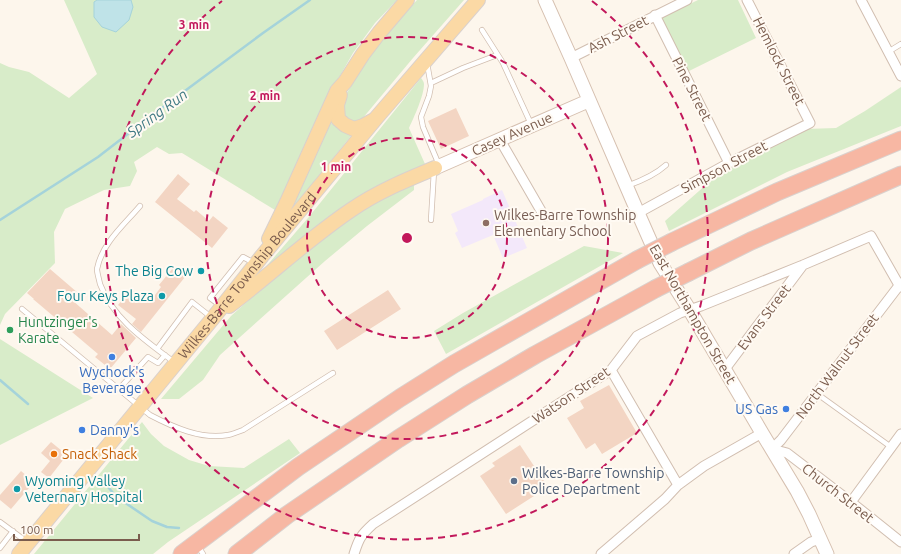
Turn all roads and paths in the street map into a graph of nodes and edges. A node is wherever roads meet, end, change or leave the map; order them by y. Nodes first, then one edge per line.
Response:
1 (407, 0) edge
2 (478, 0) edge
3 (545, 0) edge
4 (687, 0) edge
5 (747, 0) edge
6 (861, 0) edge
7 (655, 15) junction
8 (482, 30) dead end
9 (901, 44) edge
10 (888, 52) junction
11 (498, 55) junction
12 (570, 58) junction
13 (426, 60) junction
14 (901, 76) edge
15 (345, 82) junction
16 (431, 83) junction
17 (588, 101) junction
18 (377, 117) junction
19 (810, 123) joint
20 (532, 126) junction
21 (500, 140) junction
22 (901, 140) edge
23 (729, 163) junction
24 (666, 165) dead end
25 (437, 166) junction
26 (901, 175) edge
27 (626, 187) junction
28 (140, 206) dead end
29 (638, 213) junction
30 (544, 216) dead end
31 (431, 220) dead end
32 (259, 260) junction
33 (803, 265) junction
34 (900, 285) edge
35 (224, 308) junction
36 (22, 309) dead end
37 (690, 309) junction
38 (213, 318) junction
39 (157, 349) junction
40 (171, 359) junction
41 (611, 370) junction
42 (725, 370) junction
43 (333, 372) dead end
44 (119, 389) junction
45 (816, 393) junction
46 (140, 407) junction
47 (762, 433) junction
48 (901, 434) edge
49 (891, 447) junction
50 (772, 449) junction
51 (678, 485) junction
52 (851, 502) junction
53 (0, 522) edge
54 (13, 531) junction
55 (820, 539) junction
56 (901, 542) edge
57 (28, 543) junction
58 (0, 548) edge
59 (199, 549) edge
60 (19, 554) edge
61 (182, 554) edge
62 (236, 554) edge
63 (354, 554) edge
64 (601, 554) edge
65 (794, 554) edge
66 (827, 554) edge

1 - 15 main road
2 - 13 main road, Wilkes-Barre Township Boulevard
3 - 12 main road, East Northampton Street
4 - 7 street, Ash Street
5 - 19 street, Hemlock Street
6 - 10 street
7 - 12 street, Ash Street
7 - 23 street, Pine Street
8 - 11 lane
9 - 10 lane
10 - 14 street
11 - 16 lane
11 - 20 lane
12 - 17 main road, East Northampton Street
13 - 16 lane
13 - 18 main road, Wilkes-Barre Township Boulevard
15 - 18 main road
15 - 32 main road
16 - 25 lane
17 - 20 main road, Casey Avenue
17 - 27 main road, East Northampton Street
18 - 32 main road, Wilkes-Barre Township Boulevard
19 - 23 street, Simpson Street
20 - 21 main road, Casey Avenue
21 - 25 main road, Casey Avenue
21 - 30 street
22 - 59 highway, bridge
23 - 29 street, Simpson Street
24 - 27 lane
25 - 31 lane
25 - 35 main road
26 - 62 highway, bridge
27 - 29 main road, East Northampton Street
28 - 39 lane
29 - 37 main road, East Northampton Street
32 - 35 main road, Wilkes-Barre Township Boulevard
33 - 34 street, Watson Street
33 - 37 street, Watson Street
33 - 42 street, Evans Street
34 - 45 street, North Walnut Street
35 - 38 main road, Wilkes-Barre Township Boulevard
36 - 44 lane
37 - 41 street, Watson Street
37 - 42 main road, East Northampton Street
38 - 39 lane
38 - 40 main road, Wilkes-Barre Township Boulevard
39 - 40 lane
40 - 44 lane
40 - 46 main road, Wilkes-Barre Township Boulevard
41 - 51 street
41 - 63 street, Watson Street
42 - 47 main road, East Northampton Street
43 - 46 lane
44 - 46 lane
45 - 49 lane
45 - 50 street, North Walnut Street
46 - 57 main road, Wilkes-Barre Township Boulevard
47 - 50 main road, East Northampton Street
47 - 51 street
48 - 49 street
49 - 52 street
50 - 52 street, Church Street
50 - 55 main road, East Northampton Street
51 - 64 street
52 - 56 street, Church Street
53 - 54 lane
54 - 57 lane
54 - 58 lane
55 - 65 street
55 - 66 main road, East Northampton Street
57 - 60 main road, Wilkes-Barre Township Boulevard
59 - 61 highway

